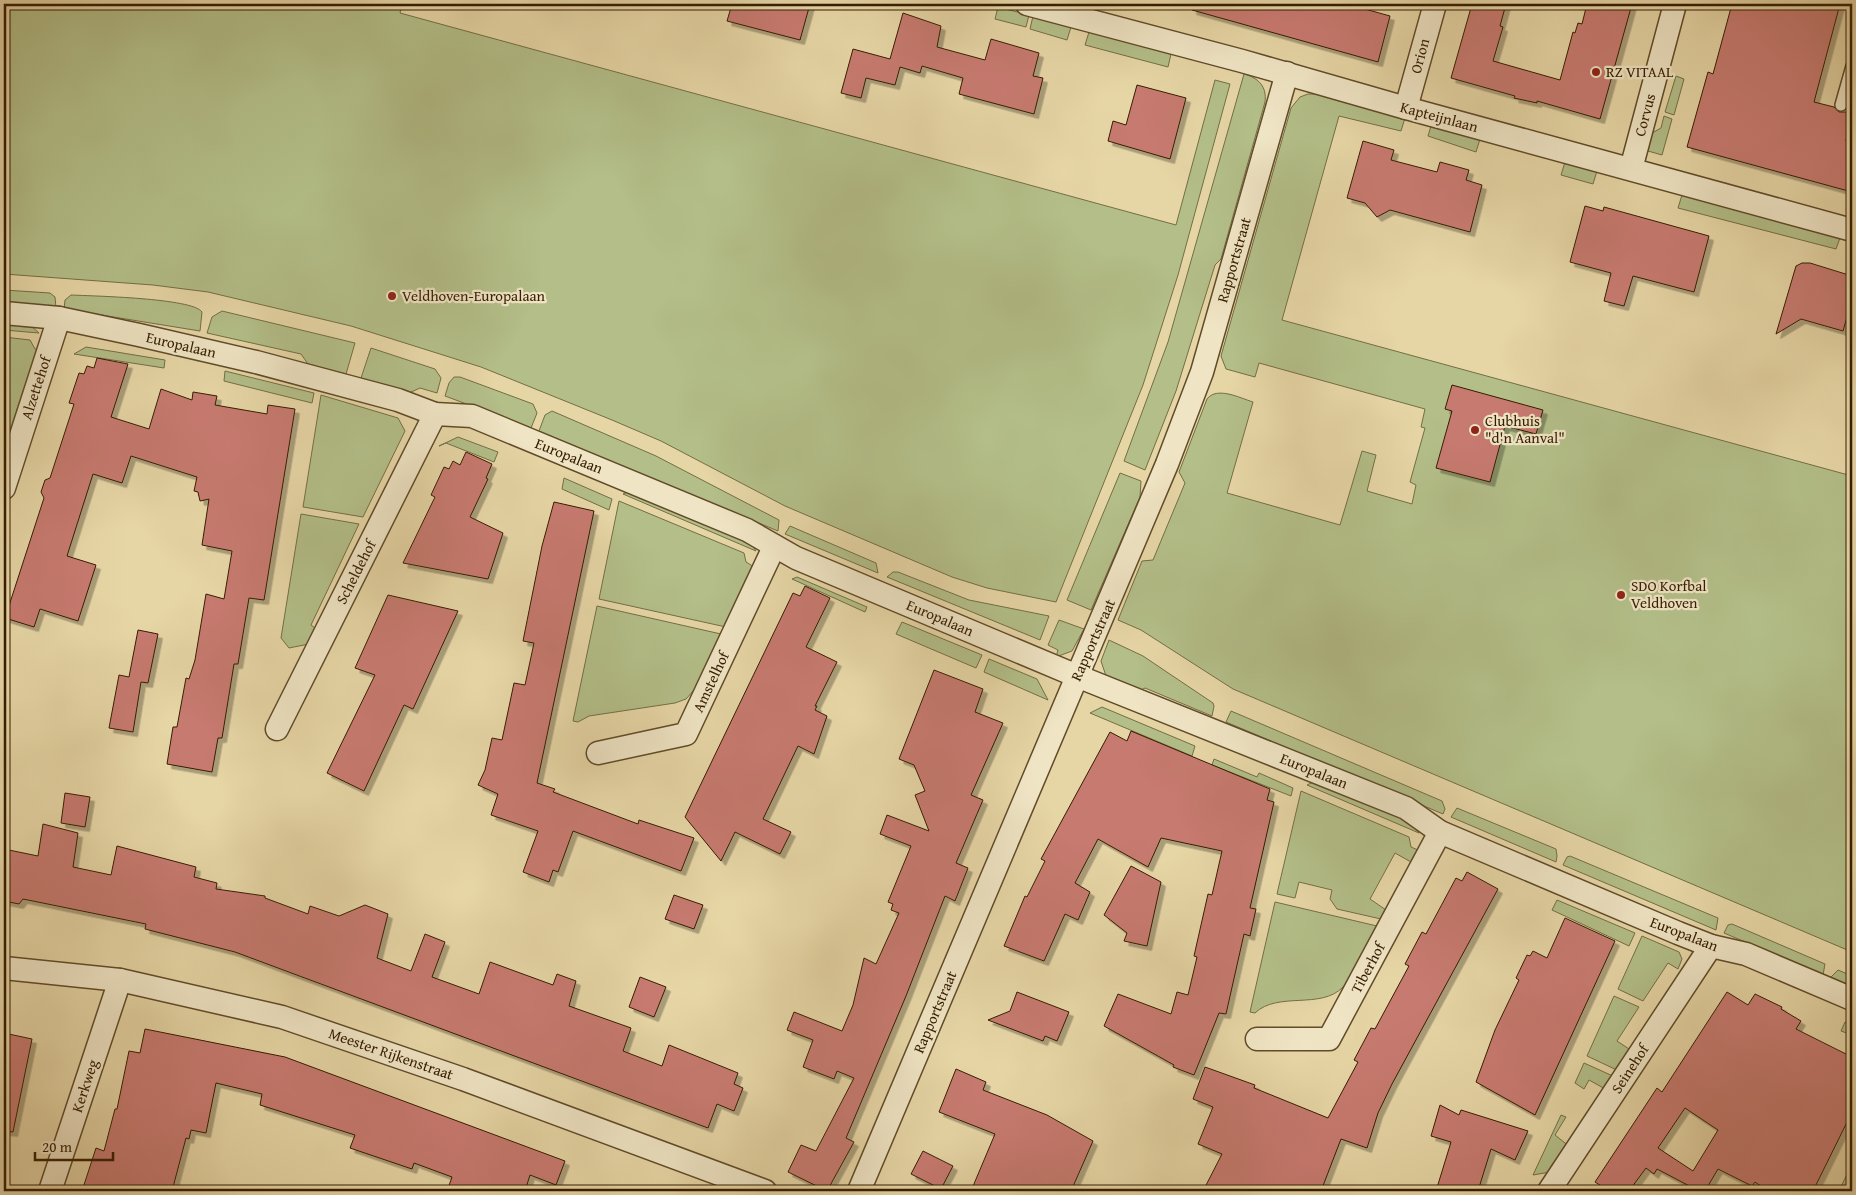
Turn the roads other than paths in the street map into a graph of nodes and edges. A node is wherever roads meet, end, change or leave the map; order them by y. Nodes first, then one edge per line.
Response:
1 (1027, 4) edge
2 (1434, 4) edge
3 (1675, 4) edge
4 (1852, 66) edge
5 (1287, 73) junction
6 (1841, 105) dead end
7 (1406, 108) junction
8 (1631, 169) junction
9 (1852, 230) edge
10 (4, 313) edge
11 (59, 318) junction
12 (435, 414) junction
13 (4, 488) edge
14 (774, 547) junction
15 (1077, 676) junction
16 (277, 730) dead end
17 (598, 753) dead end
18 (1440, 832) junction
19 (1711, 946) junction
20 (4, 968) edge
21 (120, 980) junction
22 (1852, 999) edge
23 (1256, 1039) dead end
24 (50, 1191) edge
25 (765, 1191) edge
26 (859, 1191) edge
27 (1549, 1191) edge

1 - 5 street, Kapteijnlaan
2 - 7 street, Orion
3 - 8 street, Corvus
4 - 6 lane
5 - 7 street, Kapteijnlaan
5 - 15 street, Rapportstraat
7 - 8 street, Kapteijnlaan
8 - 9 street, Kapteijnlaan
10 - 11 street, Europalaan
11 - 12 street, Europalaan
11 - 13 street, Alzettehof
12 - 14 street, Europalaan
12 - 16 street, Scheldehof
14 - 15 street, Europalaan
14 - 17 street, Amstelhof
15 - 18 street, Europalaan
15 - 26 street, Rapportstraat
18 - 19 street, Europalaan
18 - 23 street, Tiberhof
19 - 22 street, Europalaan
19 - 27 street, Seinehof
20 - 21 street, Meester Rijkenstraat
21 - 24 street, Kerkweg
21 - 25 street, Meester Rijkenstraat

